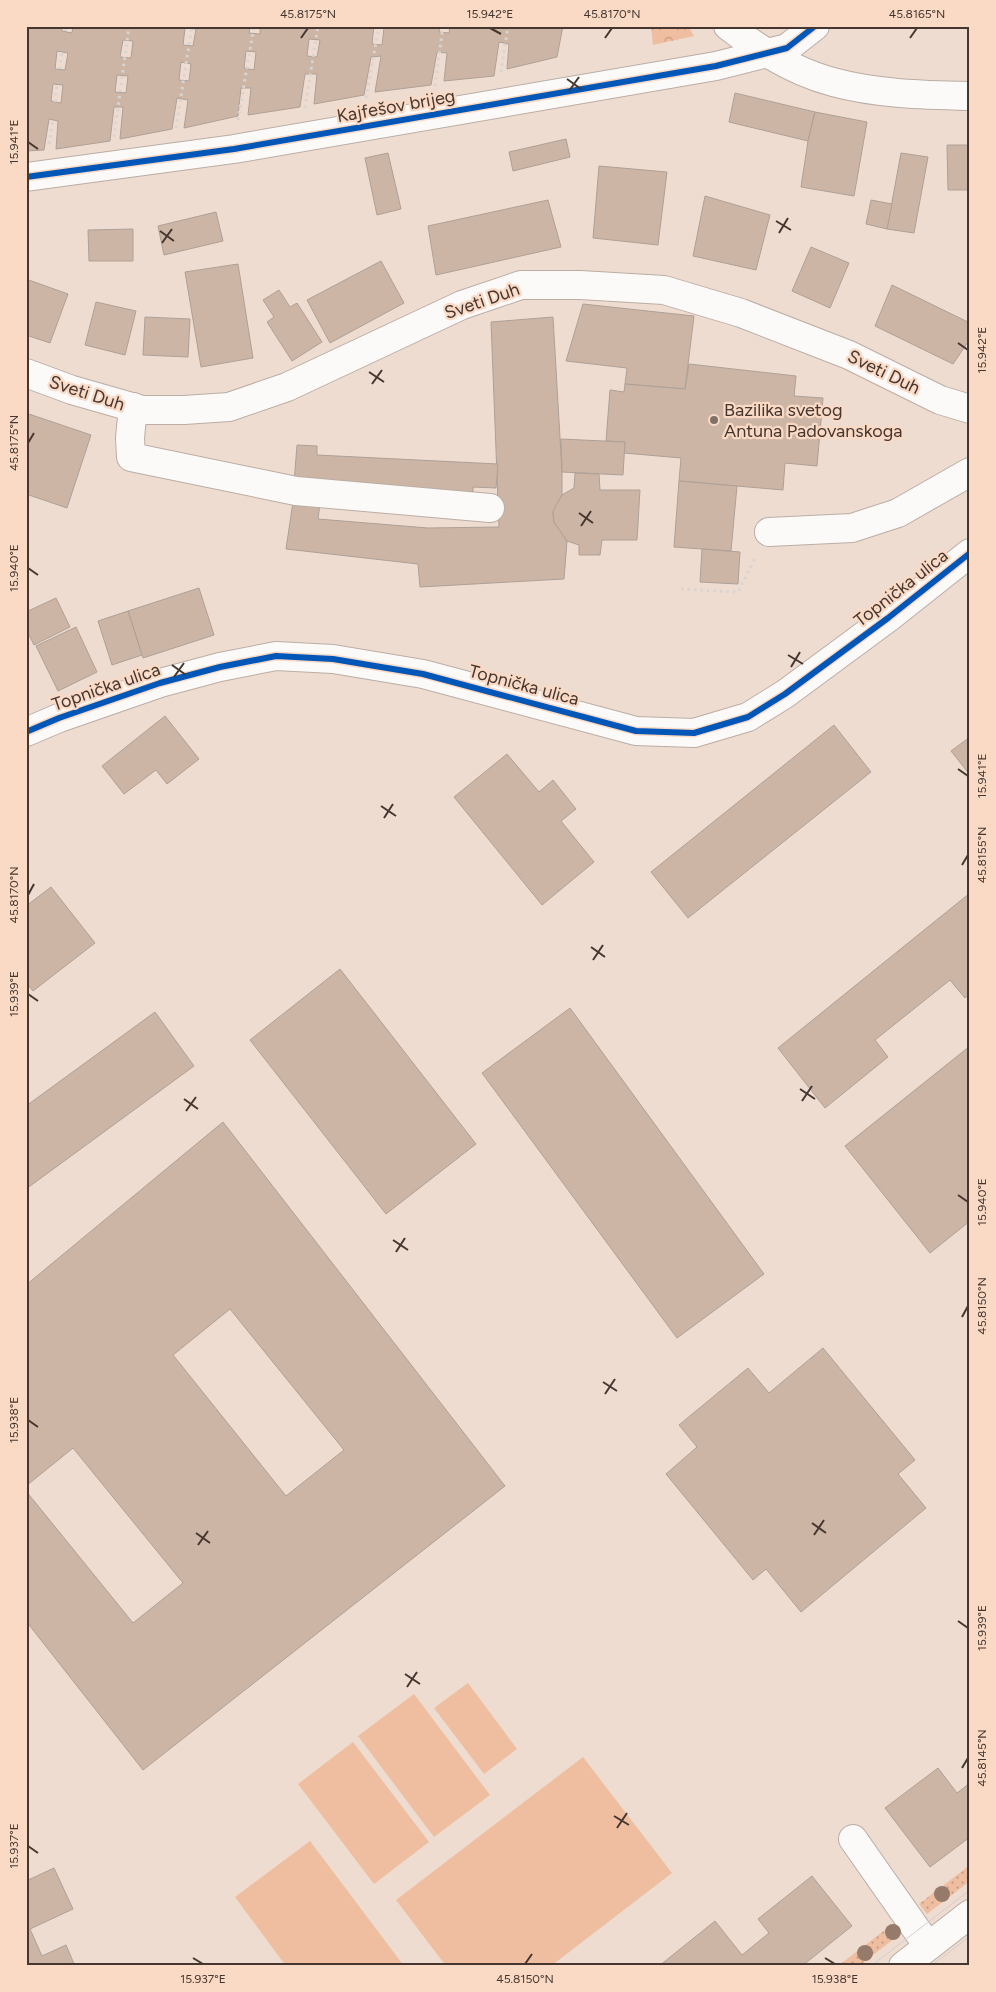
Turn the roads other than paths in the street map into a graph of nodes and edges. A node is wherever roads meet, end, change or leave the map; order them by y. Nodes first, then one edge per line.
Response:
1 (728, 26) edge
2 (815, 26) edge
3 (769, 53) junction
4 (970, 96) edge
5 (26, 177) edge
6 (26, 373) edge
7 (133, 408) junction
8 (970, 409) edge
9 (970, 472) edge
10 (490, 508) dead end
11 (769, 532) road end
12 (970, 554) edge
13 (26, 732) edge
14 (853, 1839) dead end
15 (970, 1914) edge
16 (928, 1946) junction
17 (903, 1966) edge

1 - 3 street
2 - 3 street, Kajfešov brijeg
3 - 4 street
3 - 5 street, Kajfešov brijeg
6 - 7 street, Sveti Duh
7 - 8 street, Sveti Duh
7 - 10 street
9 - 11 street
12 - 13 street, Topnička ulica
14 - 16 street
15 - 16 street
16 - 17 street

